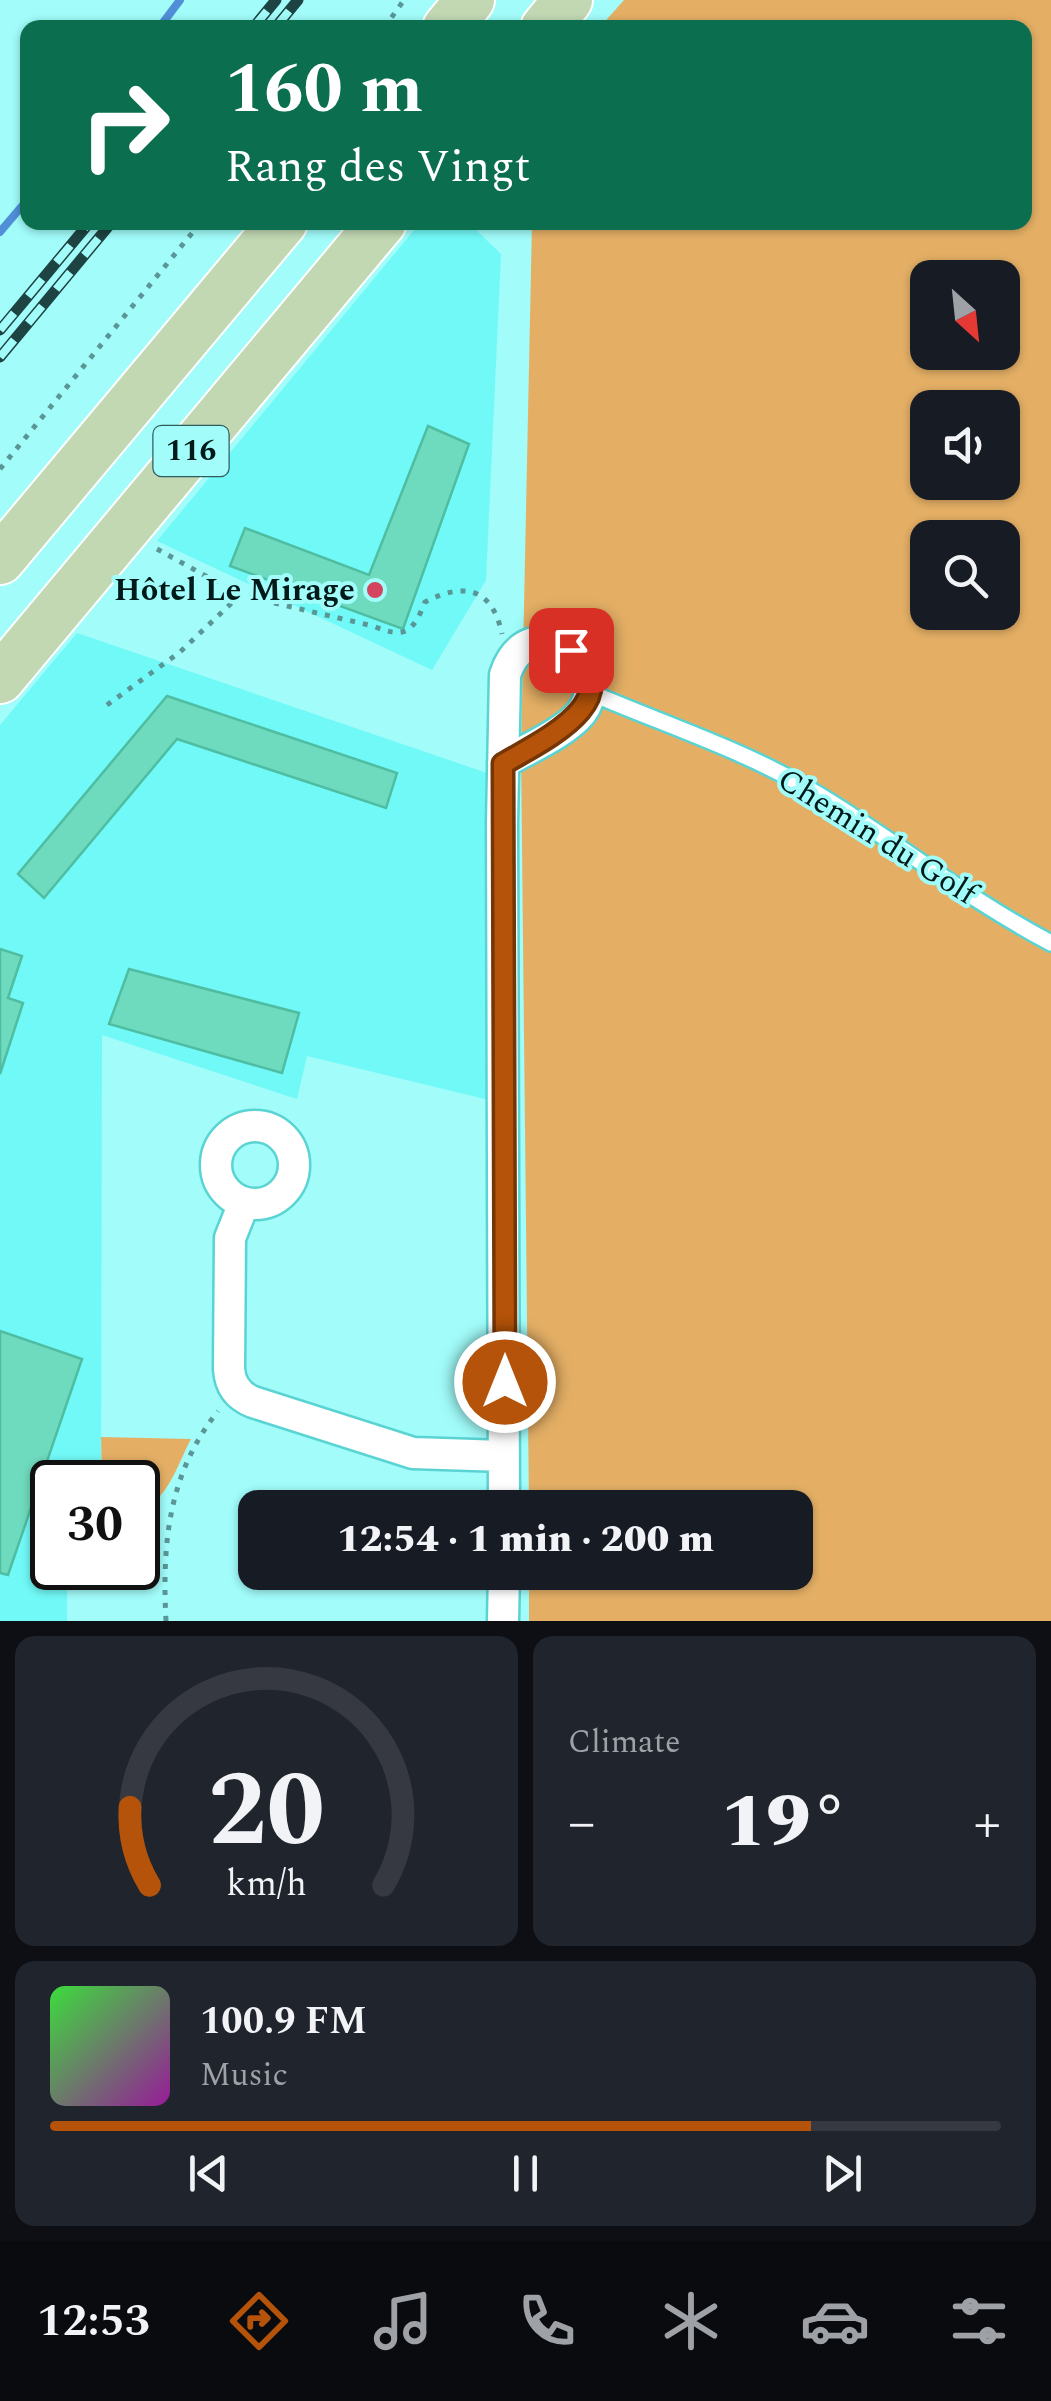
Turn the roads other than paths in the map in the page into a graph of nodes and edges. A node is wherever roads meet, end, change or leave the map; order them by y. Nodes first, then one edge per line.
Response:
1 (470, 0) edge
2 (568, 0) edge
3 (454, 20) edge
4 (552, 20) edge
5 (277, 230) edge
6 (375, 230) edge
7 (0, 560) edge
8 (0, 678) edge
9 (589, 692) junction
10 (503, 764) junction
11 (1051, 943) edge
12 (244, 1203) dead end
13 (504, 1456) junction
14 (504, 1490) edge
15 (504, 1590) edge
16 (504, 1621) edge

1 - 3 main road
2 - 4 main road
5 - 7 main road, 116
6 - 8 main road, 116
9 - 10 street
9 - 10 street
9 - 11 lane, Chemin du Golf
10 - 13 street
12 - 13 street
13 - 14 street
15 - 16 street

